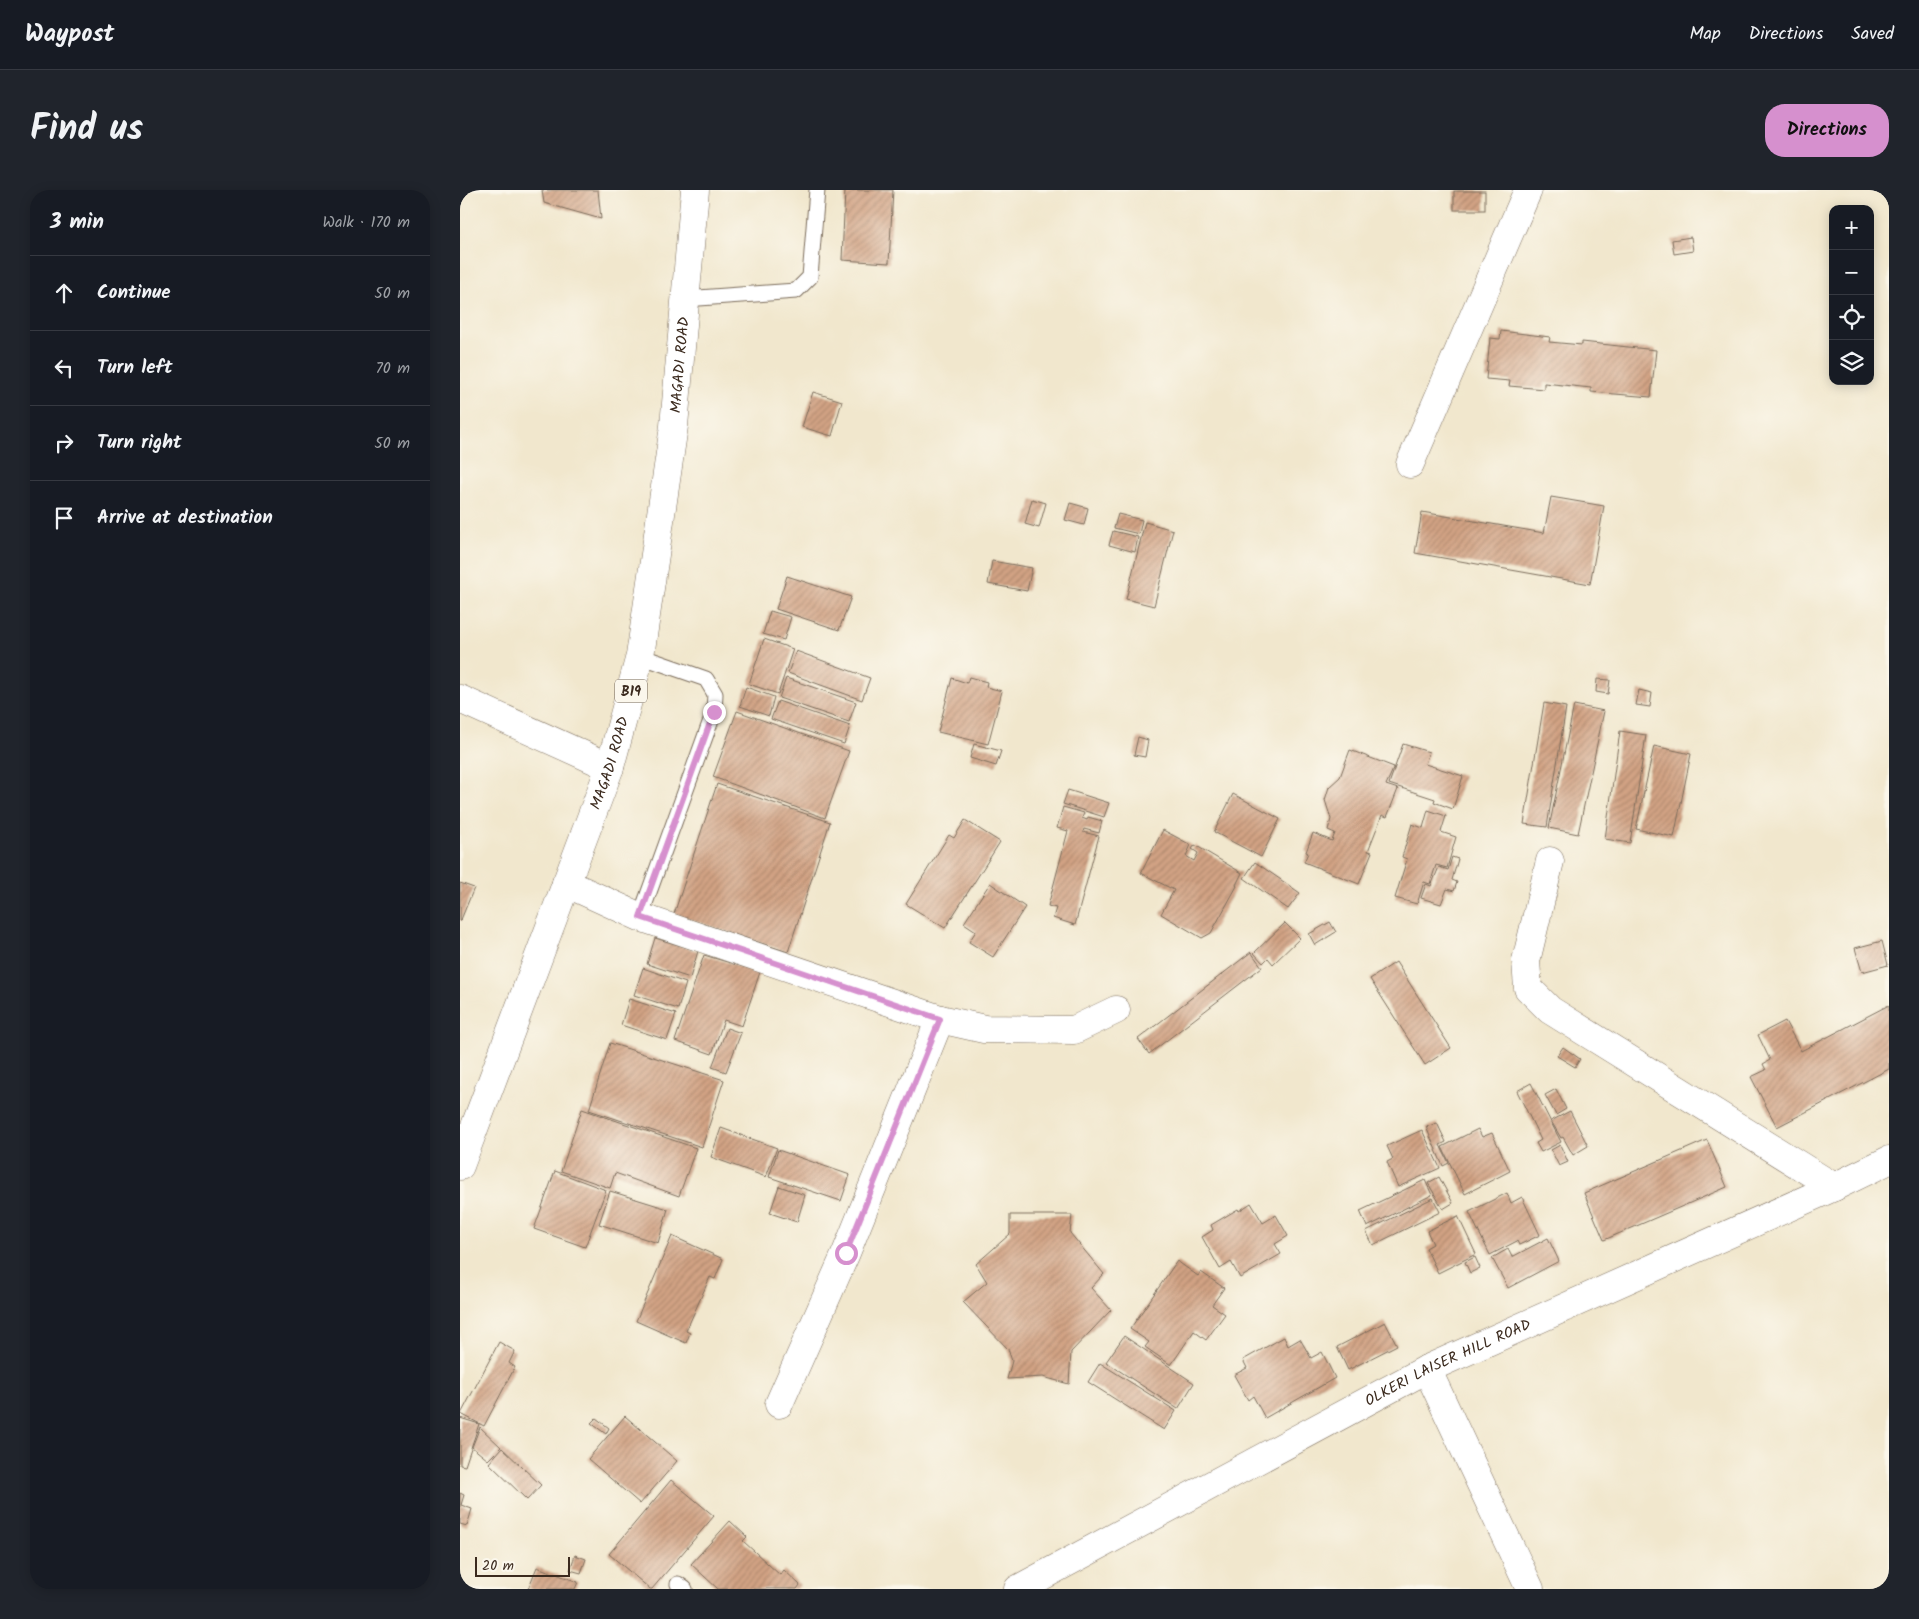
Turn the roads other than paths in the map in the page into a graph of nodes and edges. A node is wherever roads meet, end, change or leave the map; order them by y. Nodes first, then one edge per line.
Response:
1 (695, 190) edge
2 (816, 190) edge
3 (1528, 190) edge
4 (685, 299) junction
5 (1410, 464) dead end
6 (640, 656) junction
7 (460, 699) edge
8 (610, 767) junction
9 (1550, 862) dead end
10 (566, 883) junction
11 (640, 917) junction
12 (1116, 1010) dead end
13 (940, 1019) junction
14 (463, 1151) edge
15 (1889, 1160) edge
16 (1834, 1187) junction
17 (1427, 1369) junction
18 (779, 1404) dead end
19 (1018, 1589) edge
20 (1530, 1589) edge

1 - 4 main road, MAGADI ROAD / B19
2 - 4 lane
3 - 5 main road
4 - 6 main road, MAGADI ROAD / B19
6 - 8 main road, MAGADI ROAD / B19
6 - 11 lane
7 - 8 main road
8 - 10 main road, MAGADI ROAD / B19
9 - 16 main road
10 - 11 main road
10 - 14 main road, MAGADI ROAD / B19
11 - 13 main road
12 - 13 main road
13 - 18 main road
15 - 16 main road, OLKERI LAISER HILL ROAD
16 - 17 main road, OLKERI LAISER HILL ROAD
17 - 19 main road, OLKERI LAISER HILL ROAD
17 - 20 main road

